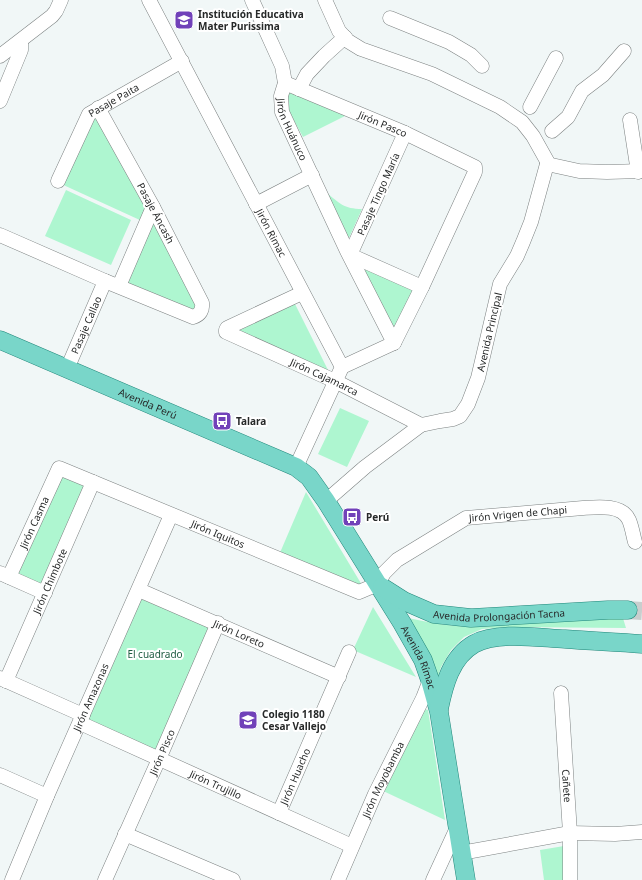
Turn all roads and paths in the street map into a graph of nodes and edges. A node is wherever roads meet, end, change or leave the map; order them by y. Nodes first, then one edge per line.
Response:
1 (61, 0) edge
2 (150, 0) edge
3 (252, 0) edge
4 (325, 0) edge
5 (390, 18) dead end
6 (345, 37) junction
7 (21, 41) junction
8 (624, 51) dead end
9 (0, 56) edge
10 (556, 58) dead end
11 (182, 61) junction
12 (482, 66) dead end
13 (285, 83) junction
14 (299, 89) junction
15 (0, 101) edge
16 (530, 107) dead end
17 (98, 108) junction
18 (630, 120) dead end
19 (552, 131) dead end
20 (405, 133) junction
21 (547, 164) junction
22 (640, 171) edge
23 (312, 174) junction
24 (58, 181) dead end
25 (256, 204) junction
26 (153, 207) junction
27 (0, 234) edge
28 (350, 255) junction
29 (105, 281) junction
30 (119, 286) junction
31 (422, 288) junction
32 (302, 293) junction
33 (0, 340) edge
34 (394, 343) junction
35 (342, 368) junction
36 (67, 369) junction
37 (335, 381) junction
38 (421, 425) junction
39 (59, 468) joint
40 (296, 468) junction
41 (93, 482) junction
42 (326, 501) junction
43 (171, 515) junction
44 (635, 542) dead end
45 (5, 575) edge
46 (378, 584) junction
47 (139, 590) junction
48 (45, 593) junction
49 (628, 610) tunnel mouth
50 (218, 623) junction
51 (642, 644) edge
52 (349, 652) dead end
53 (339, 677) junction
54 (3, 679) edge
55 (430, 680) junction
56 (561, 693) dead end
57 (438, 712) junction
58 (82, 719) junction
59 (159, 759) junction
60 (0, 775) edge
61 (47, 796) junction
62 (279, 813) junction
63 (457, 828) junction
64 (642, 832) edge
65 (570, 833) junction
66 (125, 834) junction
67 (352, 846) junction
68 (461, 853) junction
69 (12, 880) edge
70 (105, 880) edge
71 (234, 880) edge
72 (338, 880) edge
73 (432, 880) edge
74 (466, 880) edge
75 (570, 880) edge

1 - 7 street
2 - 11 street, Jirón Rimac
3 - 13 street, Jirón Huánuco
4 - 6 street
5 - 12 street
6 - 14 street
6 - 21 street
7 - 9 street
7 - 15 street
8 - 19 street
10 - 16 street
11 - 17 street, Pasaje Paita
11 - 25 street, Jirón Rimac
13 - 14 street, Jirón Pasco
13 - 23 street, Jirón Huánuco
14 - 20 street, Jirón Pasco
17 - 24 street, Pasaje Paita
17 - 26 street, Pasaje Áncash
18 - 22 street
20 - 28 street, Pasaje Tingo María
20 - 31 street, Jirón Pasco
21 - 22 street
21 - 38 street, Avenida Principal
23 - 25 street
23 - 28 street, Jirón Huánuco
25 - 32 street, Jirón Rimac
26 - 30 street
26 - 30 street, Pasaje Áncash
27 - 29 street
28 - 31 street
28 - 34 street, Jirón Huánuco
29 - 30 street
29 - 36 street, Pasaje Callao
31 - 34 street
32 - 35 street, Jirón Rimac
32 - 37 street, Jirón Cajamarca
33 - 36 main road, Avenida Perú
34 - 35 street
35 - 37 street
36 - 40 main road, Avenida Perú
37 - 38 street, Jirón Cajamarca
37 - 40 street
38 - 42 street, Avenida Principal
39 - 41 street, Jirón Iquitos
39 - 45 street, Jirón Casma
40 - 42 main road, Avenida Rímac
41 - 43 street, Jirón Iquitos
41 - 48 street, Jirón Chimbote
42 - 46 main road, Avenida Rímac
43 - 46 street, Jirón Iquitos
43 - 47 street, Jirón Amazonas
44 - 46 street, Jirón Vrigen de Chapi
45 - 48 street
46 - 49 main road, Avenida Prolongación Tacna
46 - 55 main road, Avenida Rímac
47 - 50 street, Jirón Loreto
47 - 58 street, Jirón Amazonas
48 - 54 street, Jirón Chimbote
50 - 53 street, Jirón Loreto
50 - 59 street, Jirón Pisco
51 - 57 main road
52 - 53 street, Jirón Huacho
53 - 62 street, Jirón Huacho
54 - 58 street, Jirón Trujillo
55 - 57 main road, Avenida Rímac
55 - 67 street, Jirón Moyobamba
56 - 65 street, Cañete
57 - 63 main road, Avenida Rímac
58 - 59 street, Jirón Trujillo
58 - 61 street, Jirón Amazonas
59 - 62 street, Jirón Trujillo
59 - 66 street, Jirón Pisco
60 - 61 street
61 - 69 street, Jirón Amazonas
62 - 67 street, Jirón Trujillo
63 - 68 main road, Avenida Rímac
63 - 73 street
64 - 65 street
65 - 68 street
65 - 75 street, Cañete
66 - 70 street, Jirón Pisco
66 - 71 street
67 - 72 street, Jirón Moyobamba
68 - 74 main road, Avenida Rímac

